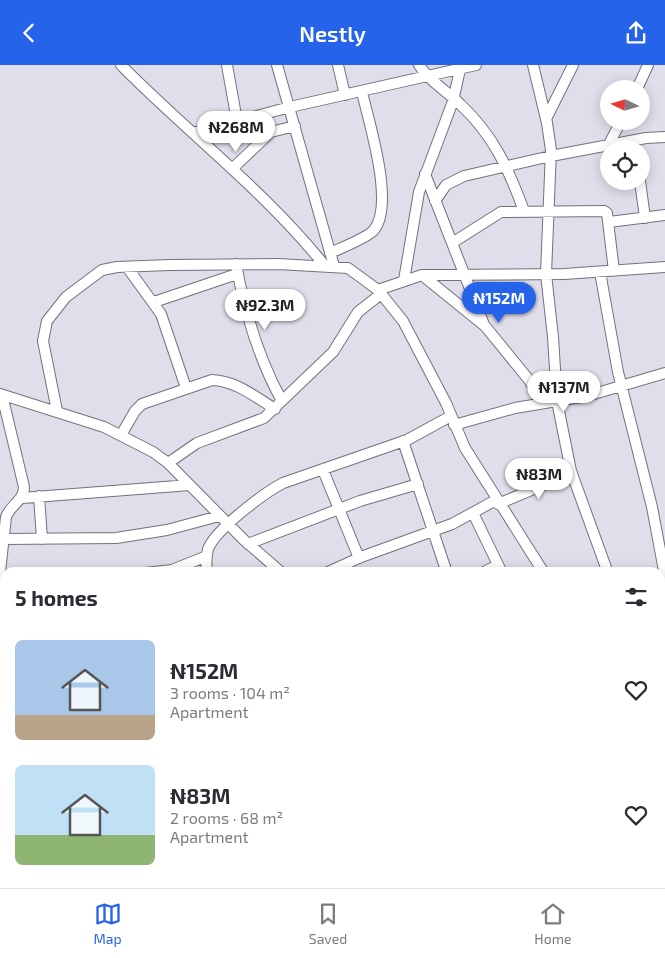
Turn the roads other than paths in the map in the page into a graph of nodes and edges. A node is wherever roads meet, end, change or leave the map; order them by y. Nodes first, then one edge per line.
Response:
1 (120, 65) edge
2 (226, 65) edge
3 (277, 65) edge
4 (338, 65) edge
5 (419, 65) edge
6 (476, 65) edge
7 (533, 65) edge
8 (573, 65) edge
9 (648, 65) edge
10 (461, 67) edge
11 (426, 77) junction
12 (640, 80) edge
13 (362, 92) junction
14 (345, 95) junction
15 (453, 99) junction
16 (290, 107) junction
17 (546, 119) junction
18 (237, 121) junction
19 (295, 126) junction
20 (193, 133) junction
21 (665, 137) edge
22 (650, 141) edge
23 (600, 147) edge
24 (551, 156) junction
25 (507, 166) junction
26 (232, 167) junction
27 (425, 174) junction
28 (641, 190) edge
29 (436, 201) junction
30 (524, 211) junction
31 (547, 212) junction
32 (665, 215) edge
33 (645, 218) junction
34 (609, 222) junction
35 (452, 243) junction
36 (330, 253) junction
37 (329, 266) junction
38 (127, 267) junction
39 (665, 267) edge
40 (236, 269) junction
41 (614, 271) junction
42 (600, 272) junction
43 (422, 275) junction
44 (464, 275) junction
45 (546, 275) junction
46 (404, 280) junction
47 (380, 292) junction
48 (154, 302) junction
49 (485, 326) junction
50 (665, 373) edge
51 (621, 386) junction
52 (186, 388) junction
53 (1, 395) edge
54 (557, 401) junction
55 (543, 403) junction
56 (278, 405) junction
57 (57, 411) junction
58 (452, 421) junction
59 (121, 435) junction
60 (403, 441) junction
61 (168, 463) junction
62 (323, 470) junction
63 (572, 473) junction
64 (418, 484) junction
65 (190, 485) junction
66 (39, 497) junction
67 (22, 498) junction
68 (497, 502) junction
69 (339, 509) junction
70 (473, 513) junction
71 (220, 516) junction
72 (228, 525) junction
73 (433, 531) junction
74 (4, 539) junction
75 (42, 539) junction
76 (248, 544) junction
77 (207, 555) junction
78 (359, 558) junction
79 (1, 567) edge
80 (179, 567) edge
81 (207, 567) edge
82 (275, 567) edge
83 (339, 567) edge
84 (445, 567) edge
85 (499, 567) edge
86 (540, 567) edge
87 (606, 567) edge
88 (663, 567) edge

1 - 20 street
2 - 18 street
3 - 16 street
4 - 14 street
5 - 11 street
6 - 10 street
7 - 17 street
8 - 17 street
9 - 12 street
10 - 11 street
10 - 15 street
11 - 13 street
11 - 15 street
13 - 14 street
13 - 36 street
14 - 16 street
15 - 25 street
15 - 27 street
16 - 18 street
16 - 19 street
17 - 24 street
18 - 20 street
19 - 26 street
19 - 36 street
20 - 26 street
21 - 22 street
23 - 24 street
24 - 25 street
24 - 31 street
25 - 29 street
25 - 30 street
26 - 37 street
27 - 29 street
27 - 46 street
28 - 33 street
29 - 35 street
30 - 31 street
30 - 35 street
31 - 34 street
31 - 45 street
32 - 33 street
33 - 34 street
34 - 41 street
35 - 44 street
36 - 37 street
37 - 40 street
37 - 47 street
38 - 40 street
38 - 48 street
38 - 57 street
39 - 41 street
40 - 48 street
40 - 56 street
41 - 42 street
42 - 45 street
42 - 51 street
43 - 44 street
43 - 46 street
43 - 49 street
44 - 45 street
44 - 49 street
45 - 54 street
46 - 47 street
47 - 56 street
47 - 58 street
48 - 52 street
49 - 55 street
50 - 51 street
51 - 54 street
51 - 88 street
52 - 56 street
52 - 59 street
53 - 57 street
53 - 67 street
54 - 55 street
54 - 63 street
55 - 58 street
56 - 61 street
57 - 59 street
58 - 60 street
58 - 68 street
59 - 61 street
60 - 62 street
60 - 64 street
61 - 65 street
62 - 69 street
62 - 72 street
63 - 68 street
63 - 87 street
64 - 69 street
64 - 73 street
65 - 66 street
65 - 71 street
66 - 67 street
66 - 75 street
67 - 74 street
68 - 70 street
68 - 86 street
69 - 76 street
69 - 78 street
70 - 73 street
70 - 85 street
71 - 72 street
71 - 75 street
72 - 76 street
72 - 77 street
73 - 78 street
73 - 84 street
74 - 75 street
74 - 79 street
76 - 82 street
77 - 80 street
77 - 81 street
78 - 83 street

